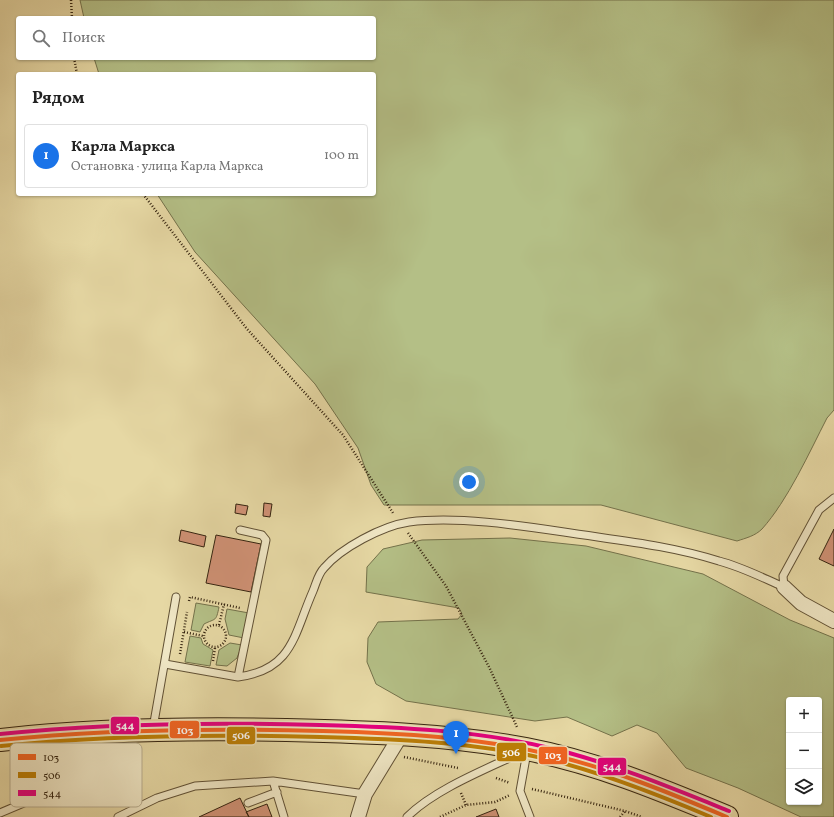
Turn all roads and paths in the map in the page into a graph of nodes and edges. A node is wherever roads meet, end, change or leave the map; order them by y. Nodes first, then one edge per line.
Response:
1 (71, 0) edge
2 (72, 16) edge
3 (74, 60) edge
4 (76, 72) edge
5 (145, 196) edge
6 (834, 498) edge
7 (401, 524) junction
8 (240, 530) dead end
9 (784, 587) junction
10 (176, 597) dead end
11 (224, 604) junction
12 (253, 610) junction
13 (834, 621) edge
14 (219, 625) junction
15 (184, 632) junction
16 (203, 636) junction
17 (165, 664) junction
18 (178, 667) junction
19 (238, 677) junction
20 (153, 730) junction
21 (401, 735) junction
22 (0, 740) edge
23 (527, 749) junction
24 (274, 781) junction
25 (277, 792) junction
26 (365, 794) junction
27 (495, 802) dead end
28 (248, 803) dead end
29 (142, 805) edge
30 (14, 807) edge
31 (138, 807) edge
32 (625, 810) dead end
33 (696, 811) edge
34 (0, 813) edge
35 (118, 817) edge
36 (284, 817) edge
37 (358, 817) edge
38 (407, 817) edge
39 (440, 817) edge
40 (530, 817) edge
41 (620, 817) edge
42 (727, 817) edge

1 - 2 path
3 - 4 path
5 - 7 path
6 - 9 lane
7 - 9 lane
7 - 19 lane
7 - 23 path
8 - 12 lane
9 - 13 street
10 - 17 lane
11 - 12 path
11 - 14 path
11 - 15 path
12 - 19 lane
14 - 16 path
14 - 16 path
15 - 16 path
15 - 18 path
17 - 18 lane
17 - 20 lane
18 - 19 lane
20 - 21 highway
20 - 22 highway
21 - 23 highway
21 - 26 street
23 - 33 highway
23 - 38 lane
23 - 40 lane
24 - 25 lane
24 - 26 lane
24 - 29 lane
25 - 28 lane
25 - 36 lane
26 - 37 street
27 - 39 path
30 - 34 lane
31 - 35 lane
32 - 41 path
33 - 42 highway

